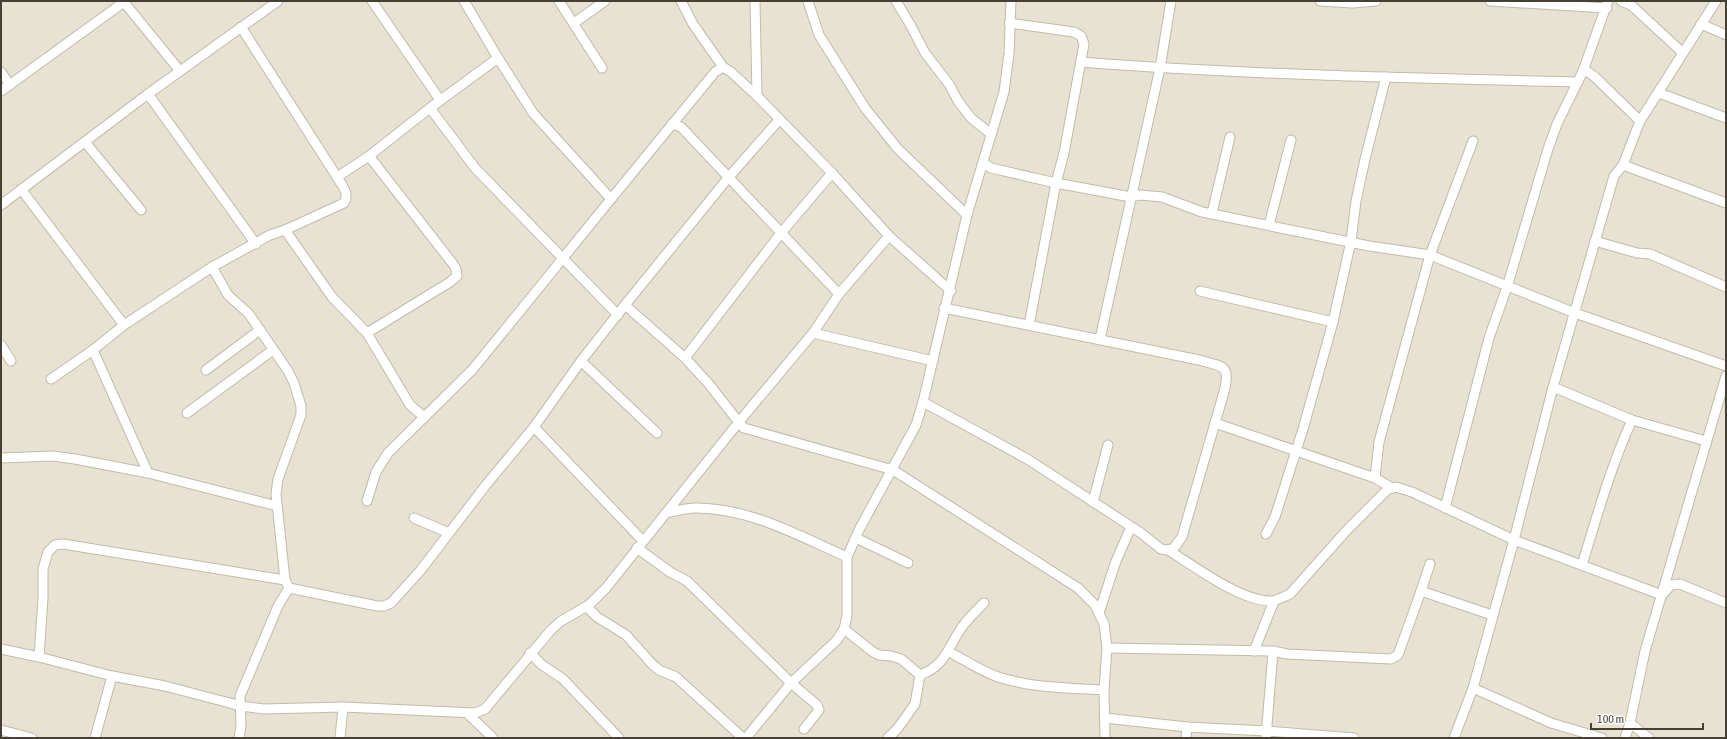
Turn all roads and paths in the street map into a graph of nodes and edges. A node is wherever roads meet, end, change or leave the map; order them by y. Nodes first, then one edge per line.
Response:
1 (278, 1) edge
2 (372, 1) edge
3 (464, 1) edge
4 (559, 1) edge
5 (605, 1) edge
6 (681, 1) edge
7 (755, 1) edge
8 (808, 1) edge
9 (896, 1) edge
10 (1011, 1) edge
11 (1171, 1) edge
12 (1320, 1) edge
13 (1376, 1) edge
14 (1490, 1) edge
15 (1621, 1) edge
16 (1716, 1) edge
17 (124, 2) edge
18 (1608, 4) edge
19 (1010, 22) junction
20 (574, 24) junction
21 (1701, 24) junction
22 (241, 27) junction
23 (1726, 35) edge
24 (1683, 53) junction
25 (498, 58) junction
26 (1081, 62) junction
27 (723, 67) junction
28 (602, 68) dead end
29 (1160, 68) junction
30 (180, 71) junction
31 (1584, 71) junction
32 (1, 72) edge
33 (1386, 77) junction
34 (1578, 82) junction
35 (10, 84) junction
36 (1, 92) edge
37 (1659, 93) junction
38 (148, 94) junction
39 (757, 96) junction
40 (440, 100) junction
41 (430, 108) junction
42 (1726, 118) edge
43 (779, 120) junction
44 (1640, 121) junction
45 (672, 124) junction
46 (991, 134) junction
47 (1230, 137) dead end
48 (1291, 140) dead end
49 (1473, 141) dead end
50 (85, 142) junction
51 (369, 156) junction
52 (984, 162) junction
53 (1623, 165) junction
54 (832, 173) junction
55 (337, 177) junction
56 (728, 178) junction
57 (1056, 183) junction
58 (21, 189) junction
59 (1131, 197) junction
60 (611, 199) junction
61 (1726, 204) edge
62 (1, 205) edge
63 (141, 210) dead end
64 (1212, 213) junction
65 (968, 215) junction
66 (1269, 225) junction
67 (285, 230) junction
68 (781, 233) junction
69 (889, 236) junction
70 (1595, 240) junction
71 (1351, 241) junction
72 (256, 244) junction
73 (1430, 255) junction
74 (564, 258) junction
75 (212, 267) junction
76 (1726, 286) edge
77 (1507, 287) junction
78 (951, 290) junction
79 (1200, 291) dead end
80 (839, 294) junction
81 (625, 305) junction
82 (944, 308) junction
83 (1575, 313) junction
84 (618, 314) junction
85 (1332, 322) junction
86 (124, 325) junction
87 (1029, 325) junction
88 (260, 330) junction
89 (367, 333) junction
90 (813, 333) junction
91 (1100, 339) junction
92 (1, 345) edge
93 (93, 350) junction
94 (273, 350) junction
95 (685, 358) junction
96 (10, 361) dead end
97 (581, 361) junction
98 (933, 361) junction
99 (1726, 366) edge
100 (206, 370) dead end
101 (1726, 376) edge
102 (51, 379) dead end
103 (1553, 387) junction
104 (923, 402) junction
105 (187, 413) dead end
106 (424, 417) junction
107 (1632, 420) junction
108 (738, 423) junction
109 (1215, 423) junction
110 (534, 427) junction
111 (657, 433) dead end
112 (1706, 441) junction
113 (1108, 445) dead end
114 (1296, 452) junction
115 (1, 458) edge
116 (893, 470) junction
117 (148, 473) junction
118 (1375, 478) junction
119 (1392, 488) junction
120 (367, 501) dead end
121 (1093, 502) junction
122 (277, 506) junction
123 (1445, 508) junction
124 (666, 513) junction
125 (414, 518) dead end
126 (1131, 527) junction
127 (449, 533) junction
128 (1266, 534) dead end
129 (856, 538) junction
130 (1514, 540) junction
131 (640, 545) junction
132 (1168, 550) junction
133 (847, 557) junction
134 (908, 563) dead end
135 (1430, 564) dead end
136 (1582, 565) junction
137 (287, 584) junction
138 (1421, 590) junction
139 (1662, 595) junction
140 (1274, 601) junction
141 (984, 602) dead end
142 (1726, 603) edge
143 (588, 606) junction
144 (1098, 613) junction
145 (1492, 615) junction
146 (844, 629) junction
147 (1107, 648) junction
148 (1, 649) edge
149 (1254, 651) junction
150 (1273, 651) junction
151 (949, 652) junction
152 (530, 653) junction
153 (39, 657) junction
154 (920, 675) junction
155 (112, 676) junction
156 (791, 683) junction
157 (1474, 688) junction
158 (1104, 690) junction
159 (241, 706) junction
160 (343, 707) junction
161 (468, 714) junction
162 (1105, 718) junction
163 (1630, 723) junction
164 (1187, 727) junction
165 (804, 729) dead end
166 (1, 730) edge
167 (1266, 734) edge
168 (32, 738) edge
169 (95, 738) edge
170 (239, 738) edge
171 (340, 738) edge
172 (493, 738) edge
173 (619, 738) edge
174 (743, 738) edge
175 (746, 738) edge
176 (888, 738) edge
177 (1105, 738) edge
178 (1186, 738) edge
179 (1354, 738) edge
180 (1454, 738) edge
181 (1602, 738) edge
182 (1624, 738) edge
183 (1649, 738) edge

1 - 22 street
2 - 40 street
3 - 25 street
4 - 20 street
5 - 20 street
6 - 27 street
7 - 39 street
8 - 65 street
9 - 46 street
10 - 19 street
11 - 29 street
12 - 13 street
14 - 18 street
15 - 24 street
16 - 21 street
17 - 30 street
17 - 35 street
18 - 31 street
19 - 26 street
19 - 46 street
20 - 28 street
21 - 23 street
21 - 24 street
22 - 30 street
22 - 55 street
24 - 37 street
25 - 40 street
25 - 60 street
26 - 29 street
26 - 57 street
27 - 39 street
27 - 45 street
29 - 33 street
29 - 59 street
30 - 38 street
31 - 34 street
31 - 44 street
32 - 35 street
33 - 34 street
33 - 71 street
34 - 77 street
35 - 36 street
37 - 42 street
37 - 44 street
38 - 50 street
38 - 72 street
39 - 43 street
40 - 41 street
41 - 51 street
41 - 74 street
43 - 54 street
43 - 56 street
44 - 53 street
45 - 56 street
45 - 60 street
46 - 52 street
47 - 64 street
48 - 66 street
49 - 73 street
50 - 58 street
50 - 63 street
51 - 55 street
51 - 89 street
52 - 57 street
52 - 65 street
53 - 61 street
53 - 70 street
54 - 68 street
54 - 69 street
55 - 67 street
56 - 68 street
56 - 81 street
57 - 59 street
57 - 87 street
58 - 62 street
58 - 86 street
59 - 64 street
59 - 91 street
60 - 74 street
64 - 66 street
65 - 78 street
66 - 71 street
67 - 72 street
67 - 89 street
68 - 80 street
68 - 95 street
69 - 78 street
69 - 80 street
70 - 76 street
70 - 83 street
71 - 73 street
71 - 85 street
72 - 75 street
73 - 77 street
73 - 118 street
74 - 84 street
74 - 106 street
75 - 86 street
75 - 88 street
77 - 83 street
77 - 123 street
78 - 82 street
79 - 85 street
80 - 90 street
81 - 84 street
81 - 95 street
82 - 87 street
82 - 98 street
83 - 99 street
83 - 103 street
84 - 97 street
85 - 114 street
86 - 93 street
87 - 91 street
88 - 94 street
88 - 100 street
89 - 106 street
90 - 98 street
90 - 108 street
91 - 109 street
92 - 96 street
93 - 102 street
93 - 117 street
94 - 105 street
94 - 122 street
95 - 108 street
97 - 110 street
97 - 111 street
98 - 104 street
101 - 112 street
103 - 107 street
103 - 130 street
104 - 116 street
104 - 121 street
106 - 120 street
107 - 112 street
107 - 136 street
108 - 116 street
108 - 124 street
109 - 114 street
109 - 132 street
110 - 127 street
110 - 131 street
112 - 139 street
113 - 121 street
114 - 118 street
114 - 128 street
115 - 117 street
116 - 129 street
116 - 144 street
117 - 122 street
118 - 119 street
119 - 123 street
119 - 140 street
121 - 126 street
122 - 137 street
123 - 130 street
124 - 131 street
124 - 133 street
125 - 127 street
126 - 132 street
126 - 144 street
127 - 137 street
129 - 133 street
129 - 134 street
130 - 136 street
130 - 145 street
131 - 143 street
131 - 156 street
132 - 140 street
133 - 146 street
135 - 138 street
136 - 139 street
137 - 153 street
137 - 159 street
138 - 145 street
138 - 150 street
139 - 142 street
139 - 163 street
140 - 149 street
141 - 151 street
143 - 152 street
143 - 174 street
144 - 147 street
145 - 157 street
146 - 154 street
146 - 156 street
147 - 149 street
147 - 158 street
148 - 153 street
149 - 150 street
150 - 167 street
151 - 154 street
151 - 158 street
152 - 161 street
152 - 173 street
153 - 155 street
154 - 176 street
155 - 159 street
155 - 169 street
156 - 165 street
156 - 175 street
157 - 180 street
157 - 181 street
158 - 162 street
159 - 160 street
159 - 170 street
160 - 161 street
160 - 171 street
161 - 172 street
162 - 164 street
162 - 177 street
163 - 182 street
163 - 183 street
164 - 167 street
164 - 178 street
166 - 168 street
167 - 179 street

